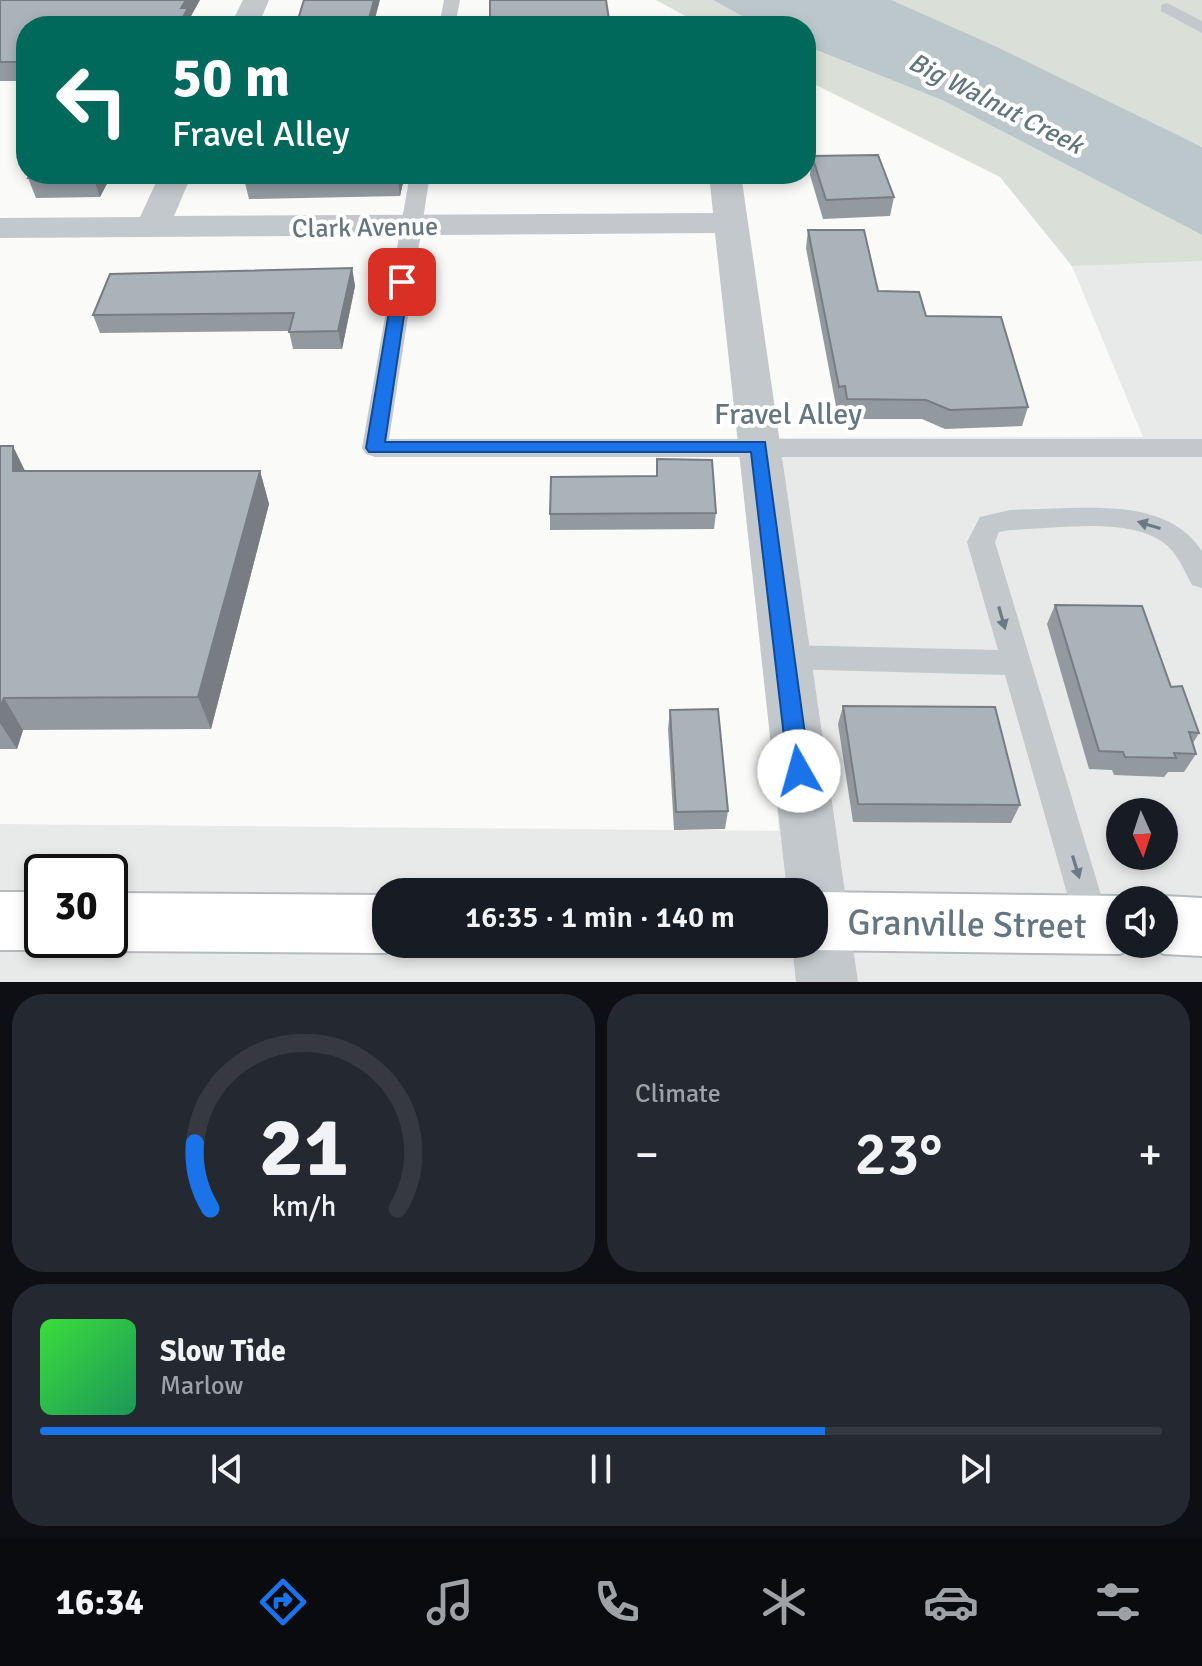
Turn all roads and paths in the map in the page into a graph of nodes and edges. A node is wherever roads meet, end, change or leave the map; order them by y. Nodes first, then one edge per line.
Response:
1 (1167, 8) dead end
2 (1202, 28) edge
3 (172, 184) edge
4 (418, 184) edge
5 (726, 184) edge
6 (731, 223) junction
7 (411, 226) junction
8 (0, 228) edge
9 (152, 228) junction
10 (759, 446) junction
11 (1202, 448) edge
12 (1202, 577) edge
13 (785, 657) junction
14 (1014, 663) junction
15 (811, 878) edge
16 (0, 921) edge
17 (24, 921) edge
18 (828, 921) edge
19 (128, 922) edge
20 (1106, 922) edge
21 (372, 924) edge
22 (1106, 925) edge
23 (1178, 926) edge
24 (1202, 927) edge
25 (823, 958) edge
26 (827, 982) edge

1 - 2 lane
3 - 9 street
4 - 7 lane
5 - 6 street
6 - 7 street, Clark Avenue
6 - 10 street
7 - 9 street, Clark Avenue
7 - 10 lane, Fravel Alley
8 - 9 street, Clark Avenue
10 - 11 lane, Fravel Alley
10 - 13 street
12 -> 14 lane
13 - 14 lane
13 - 15 street
14 -> 20 lane
16 - 17 main road
18 - 22 main road, Granville Street
19 - 21 main road
23 - 24 main road
25 - 26 street

